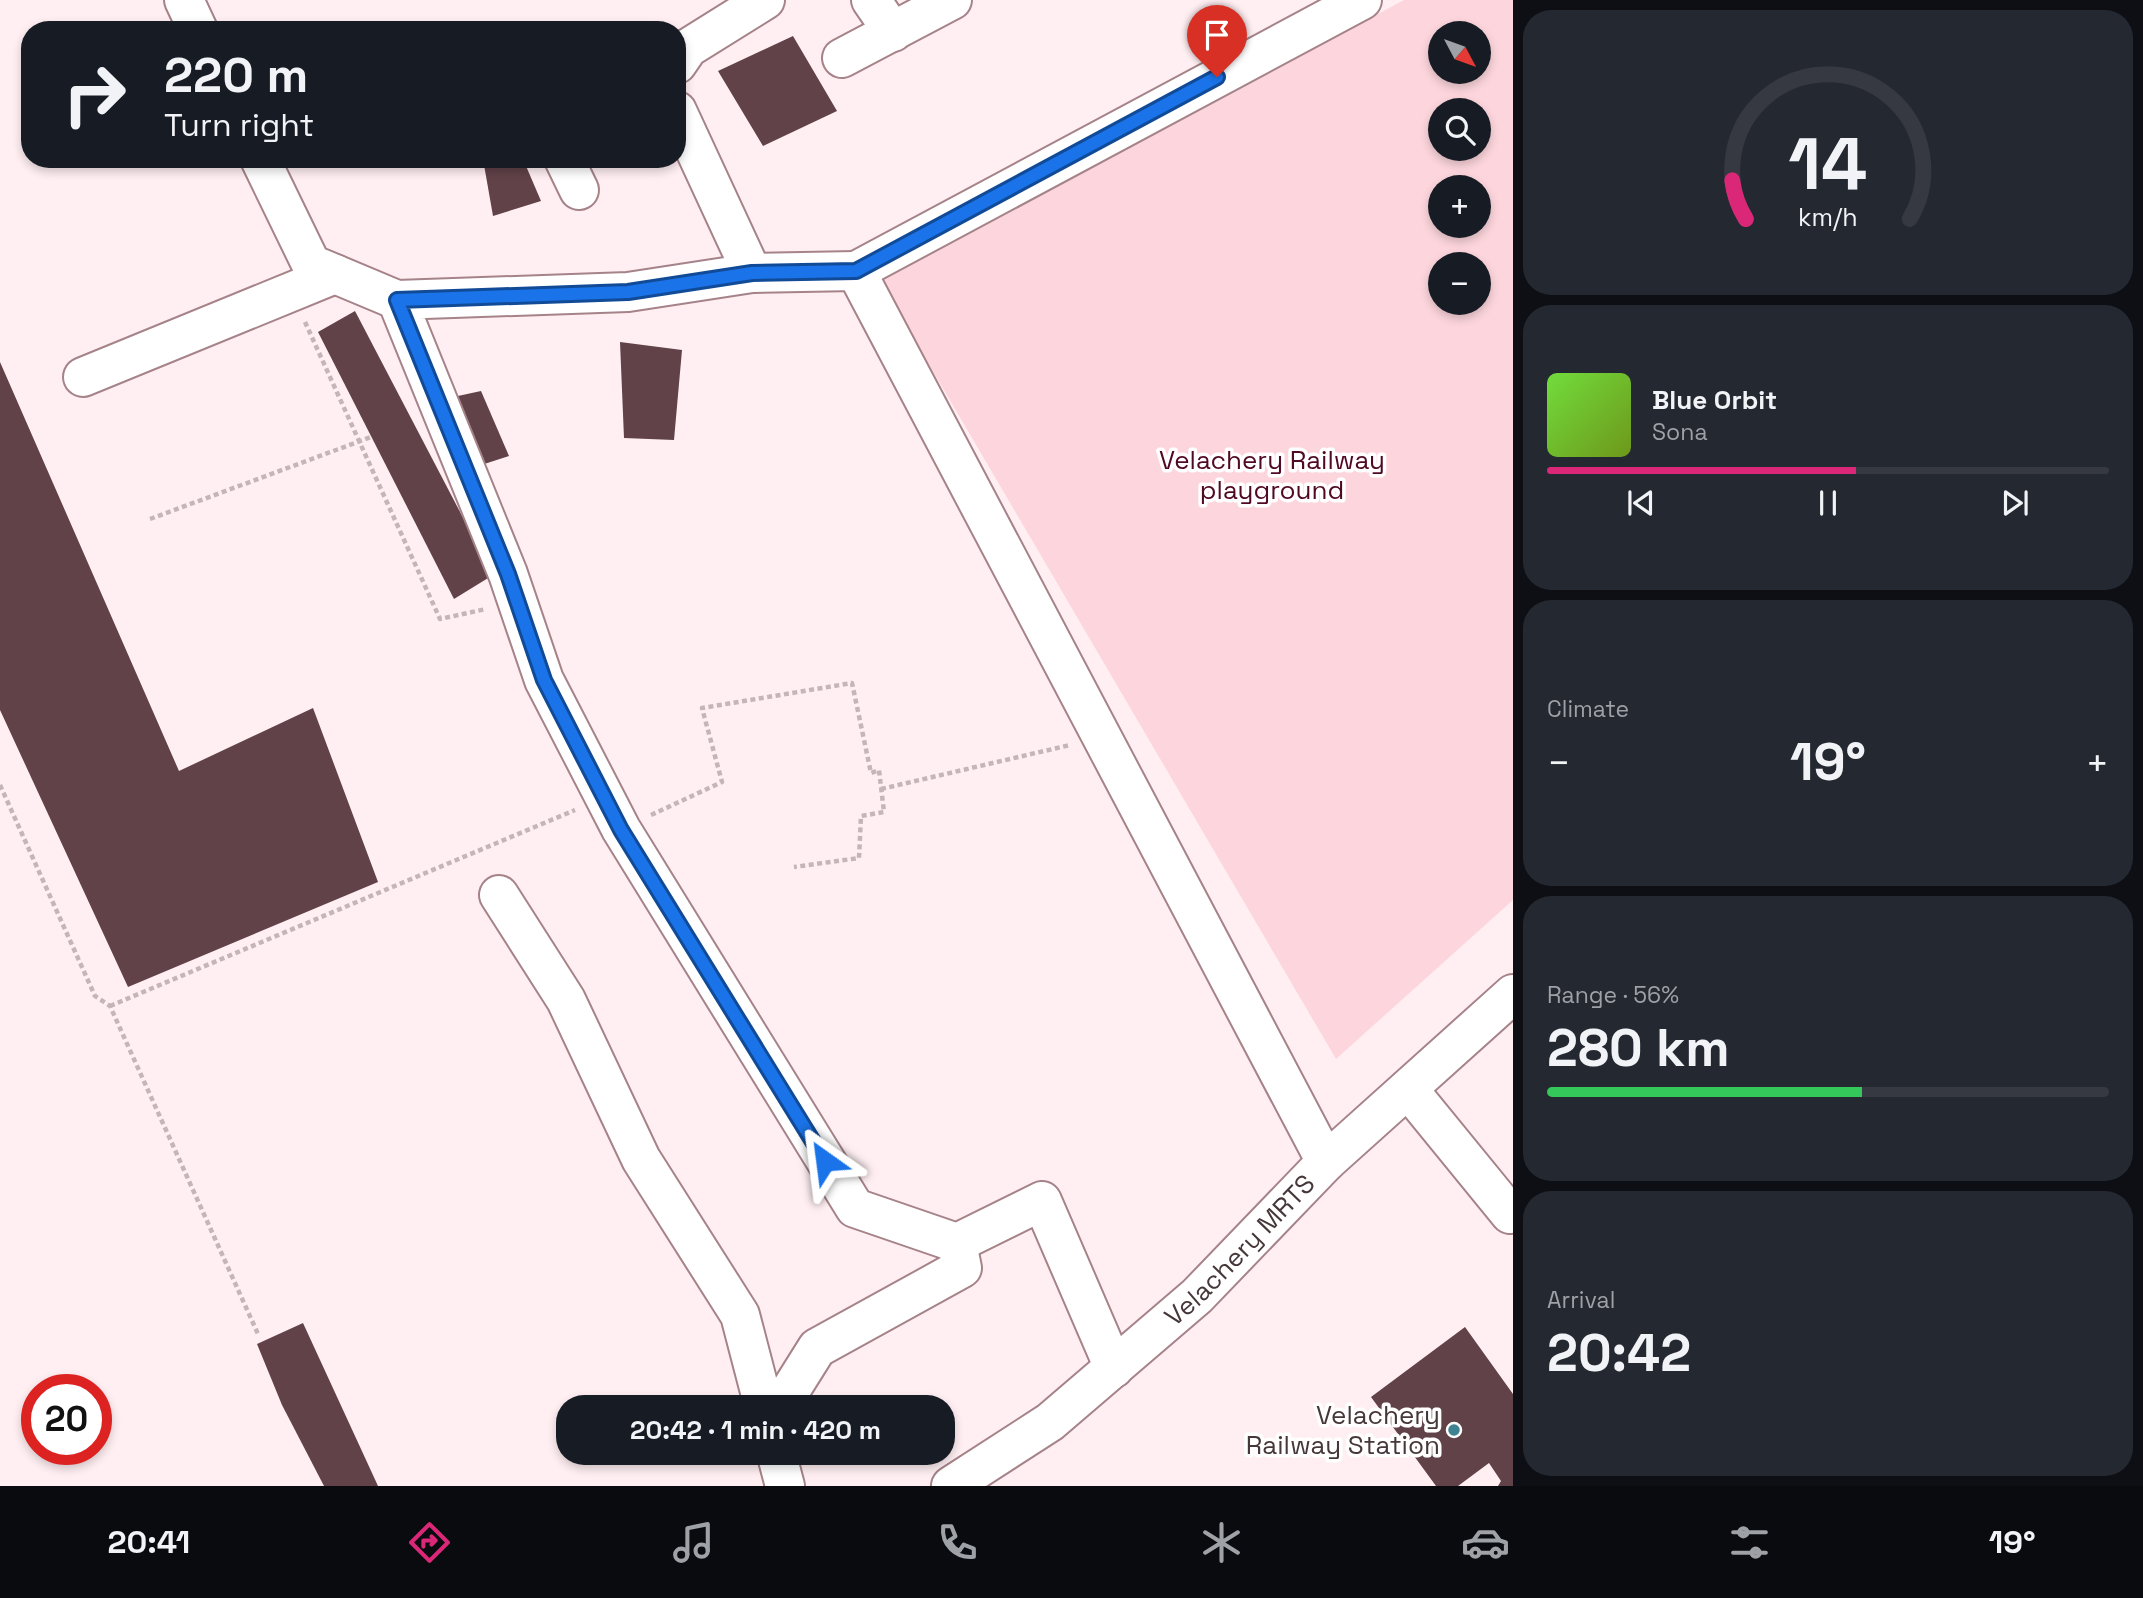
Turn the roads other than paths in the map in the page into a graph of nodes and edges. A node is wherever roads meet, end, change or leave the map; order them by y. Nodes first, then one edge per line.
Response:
1 (184, 0) edge
2 (765, 0) edge
3 (872, 0) edge
4 (952, 0) edge
5 (1362, 0) edge
6 (194, 21) edge
7 (893, 32) junction
8 (686, 51) edge
9 (842, 58) dead end
10 (686, 130) edge
11 (264, 168) edge
12 (856, 271) junction
13 (752, 273) junction
14 (335, 274) junction
15 (397, 300) junction
16 (83, 377) dead end
17 (499, 895) dead end
18 (1513, 994) edge
19 (1408, 1089) junction
20 (1326, 1162) junction
21 (1512, 1214) edge
22 (957, 1243) junction
23 (1114, 1368) junction
24 (761, 1395) edge
25 (788, 1395) edge
26 (779, 1465) edge
27 (785, 1486) edge
28 (951, 1486) edge

1 - 6 street
2 - 8 street
3 - 7 street
4 - 7 street
5 - 12 street
7 - 9 street
10 - 13 street
11 - 14 street
12 - 13 street
12 - 20 street
13 - 15 street
14 - 15 street
14 - 16 street
15 - 22 street
17 - 24 street
18 - 19 street, Velachery MRTS
19 - 20 street, Velachery MRTS
19 - 21 street
20 - 23 street, Velachery MRTS
22 - 23 street
22 - 25 street
23 - 28 street, Velachery MRTS
26 - 27 street

